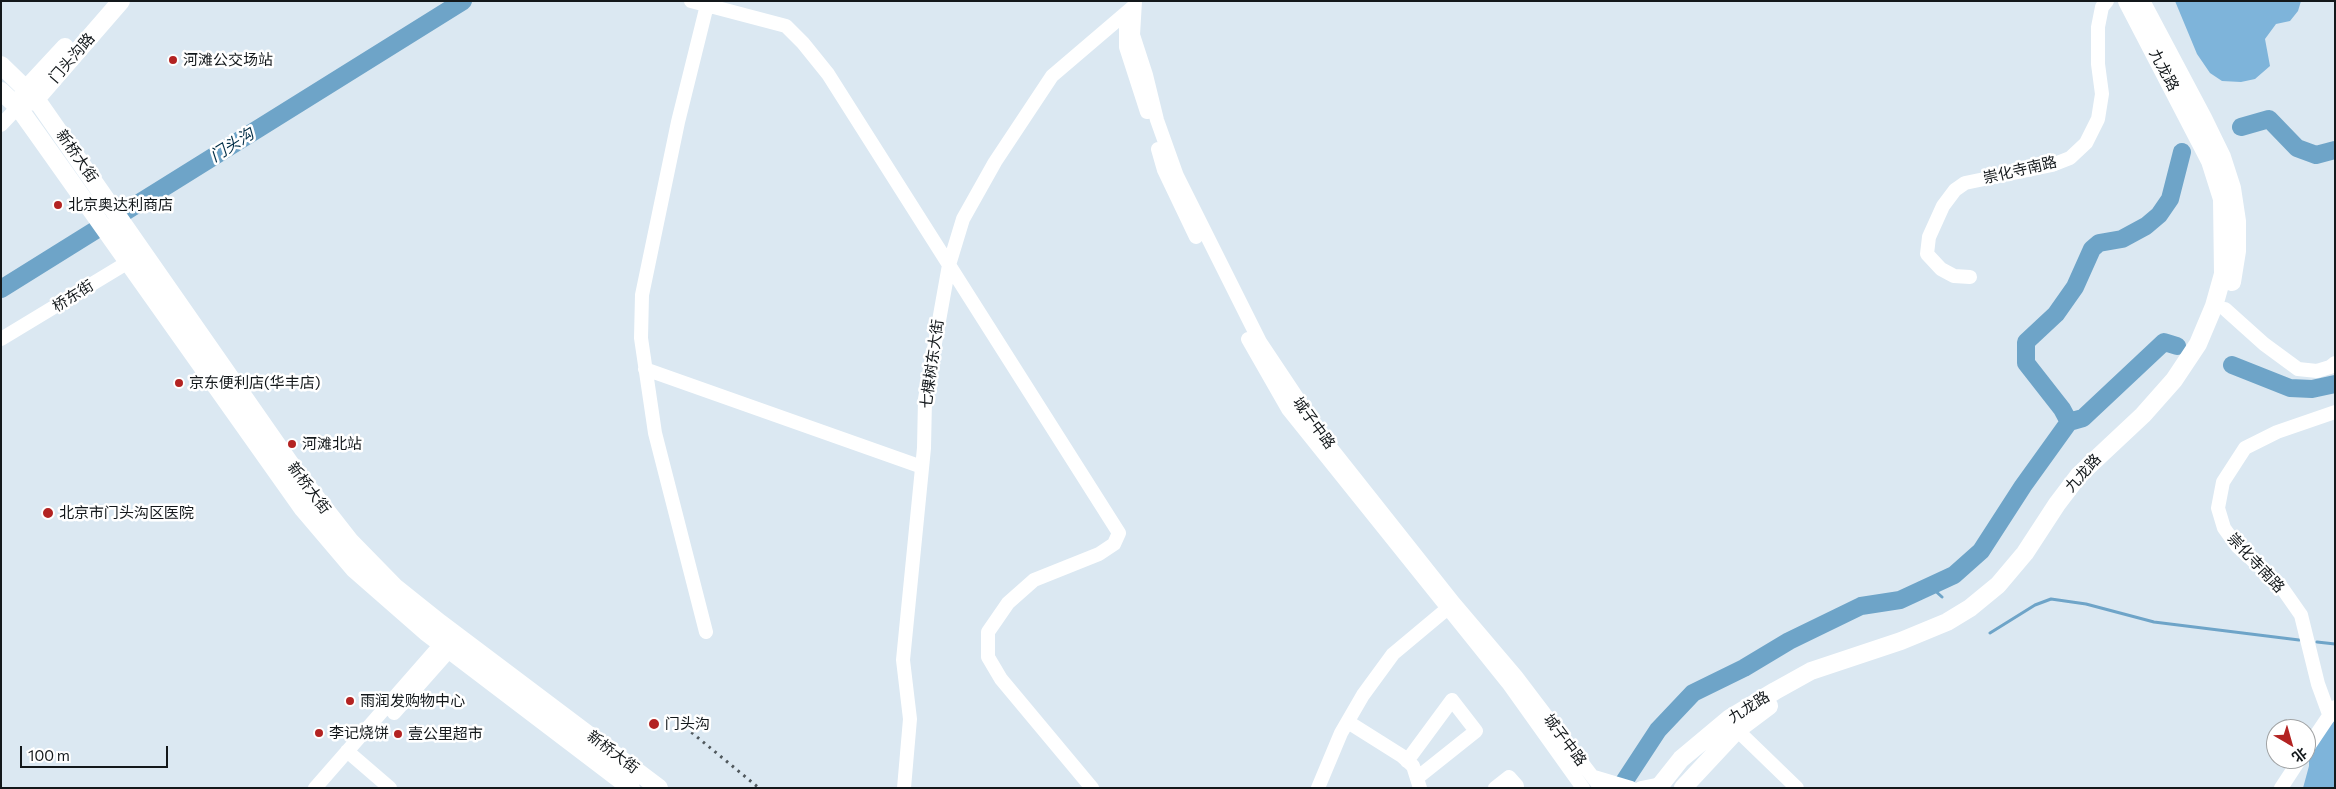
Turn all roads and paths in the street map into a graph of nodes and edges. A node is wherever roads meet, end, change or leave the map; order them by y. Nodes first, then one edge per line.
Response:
1 (105, 1) edge
2 (121, 1) edge
3 (692, 1) edge
4 (2107, 1) edge
5 (2127, 1) edge
6 (2141, 1) edge
7 (708, 3) edge
8 (1131, 5) edge
9 (1, 65) edge
10 (1, 91) edge
11 (31, 94) junction
12 (18, 107) junction
13 (1, 125) edge
14 (145, 252) junction
15 (127, 262) junction
16 (949, 265) junction
17 (1970, 277) dead end
18 (2225, 309) junction
19 (1, 339) edge
20 (2335, 363) edge
21 (645, 369) junction
22 (2335, 412) edge
23 (922, 467) junction
24 (1450, 606) junction
25 (706, 632) dead end
26 (451, 641) junction
27 (2332, 710) edge
28 (1348, 722) junction
29 (1737, 730) junction
30 (2316, 735) edge
31 (351, 754) junction
32 (1407, 761) junction
33 (2293, 769) edge
34 (1597, 782) edge
35 (1419, 783) edge
36 (1660, 786) edge
37 (315, 788) edge
38 (326, 788) edge
39 (390, 788) edge
40 (631, 788) edge
41 (659, 788) edge
42 (904, 788) edge
43 (1092, 788) edge
44 (1318, 788) edge
45 (1495, 788) edge
46 (1515, 788) edge
47 (1584, 788) edge
48 (1631, 788) edge
49 (1641, 788) edge
50 (1683, 788) edge
51 (1797, 788) edge
52 (2280, 788) edge

1 - 11 main road, 门头沟路
2 - 11 main road, 门头沟路
3 - 7 street
4 - 17 street, 崇化寺南路
5 - 36 main road, 九龙路
6 - 18 main road, 九龙路
7 - 16 street
7 - 21 street
8 - 16 street, 七棵树东大街
8 - 24 street, 城子中路
9 - 11 main road, 新桥大街
10 - 12 main road, 新桥大街
11 - 12 main road, 门头沟路
11 - 14 main road, 新桥大街
12 - 13 street, 门头沟路
12 - 15 main road, 新桥大街
14 - 15 street, 桥东街
14 - 26 main road, 新桥大街
15 - 19 street, 桥东街
15 - 26 main road, 新桥大街
16 - 23 street, 七棵树东大街
16 - 43 street
18 - 20 street
18 - 29 main road, 九龙路
21 - 23 street
21 - 25 street
22 - 27 street, 崇化寺南路
23 - 42 street, 七棵树东大街
24 - 28 street
24 - 34 street, 城子中路
24 - 47 street, 城子中路
26 - 31 street
26 - 40 main road, 新桥大街
26 - 41 main road, 新桥大街
27 - 30 street
28 - 32 street
28 - 44 street
29 - 50 main road, 九龙路
29 - 51 street
31 - 37 street
31 - 38 street
31 - 39 street
32 - 35 street
32 - 35 street
33 - 52 street
34 - 48 street
36 - 49 street
45 - 46 street

